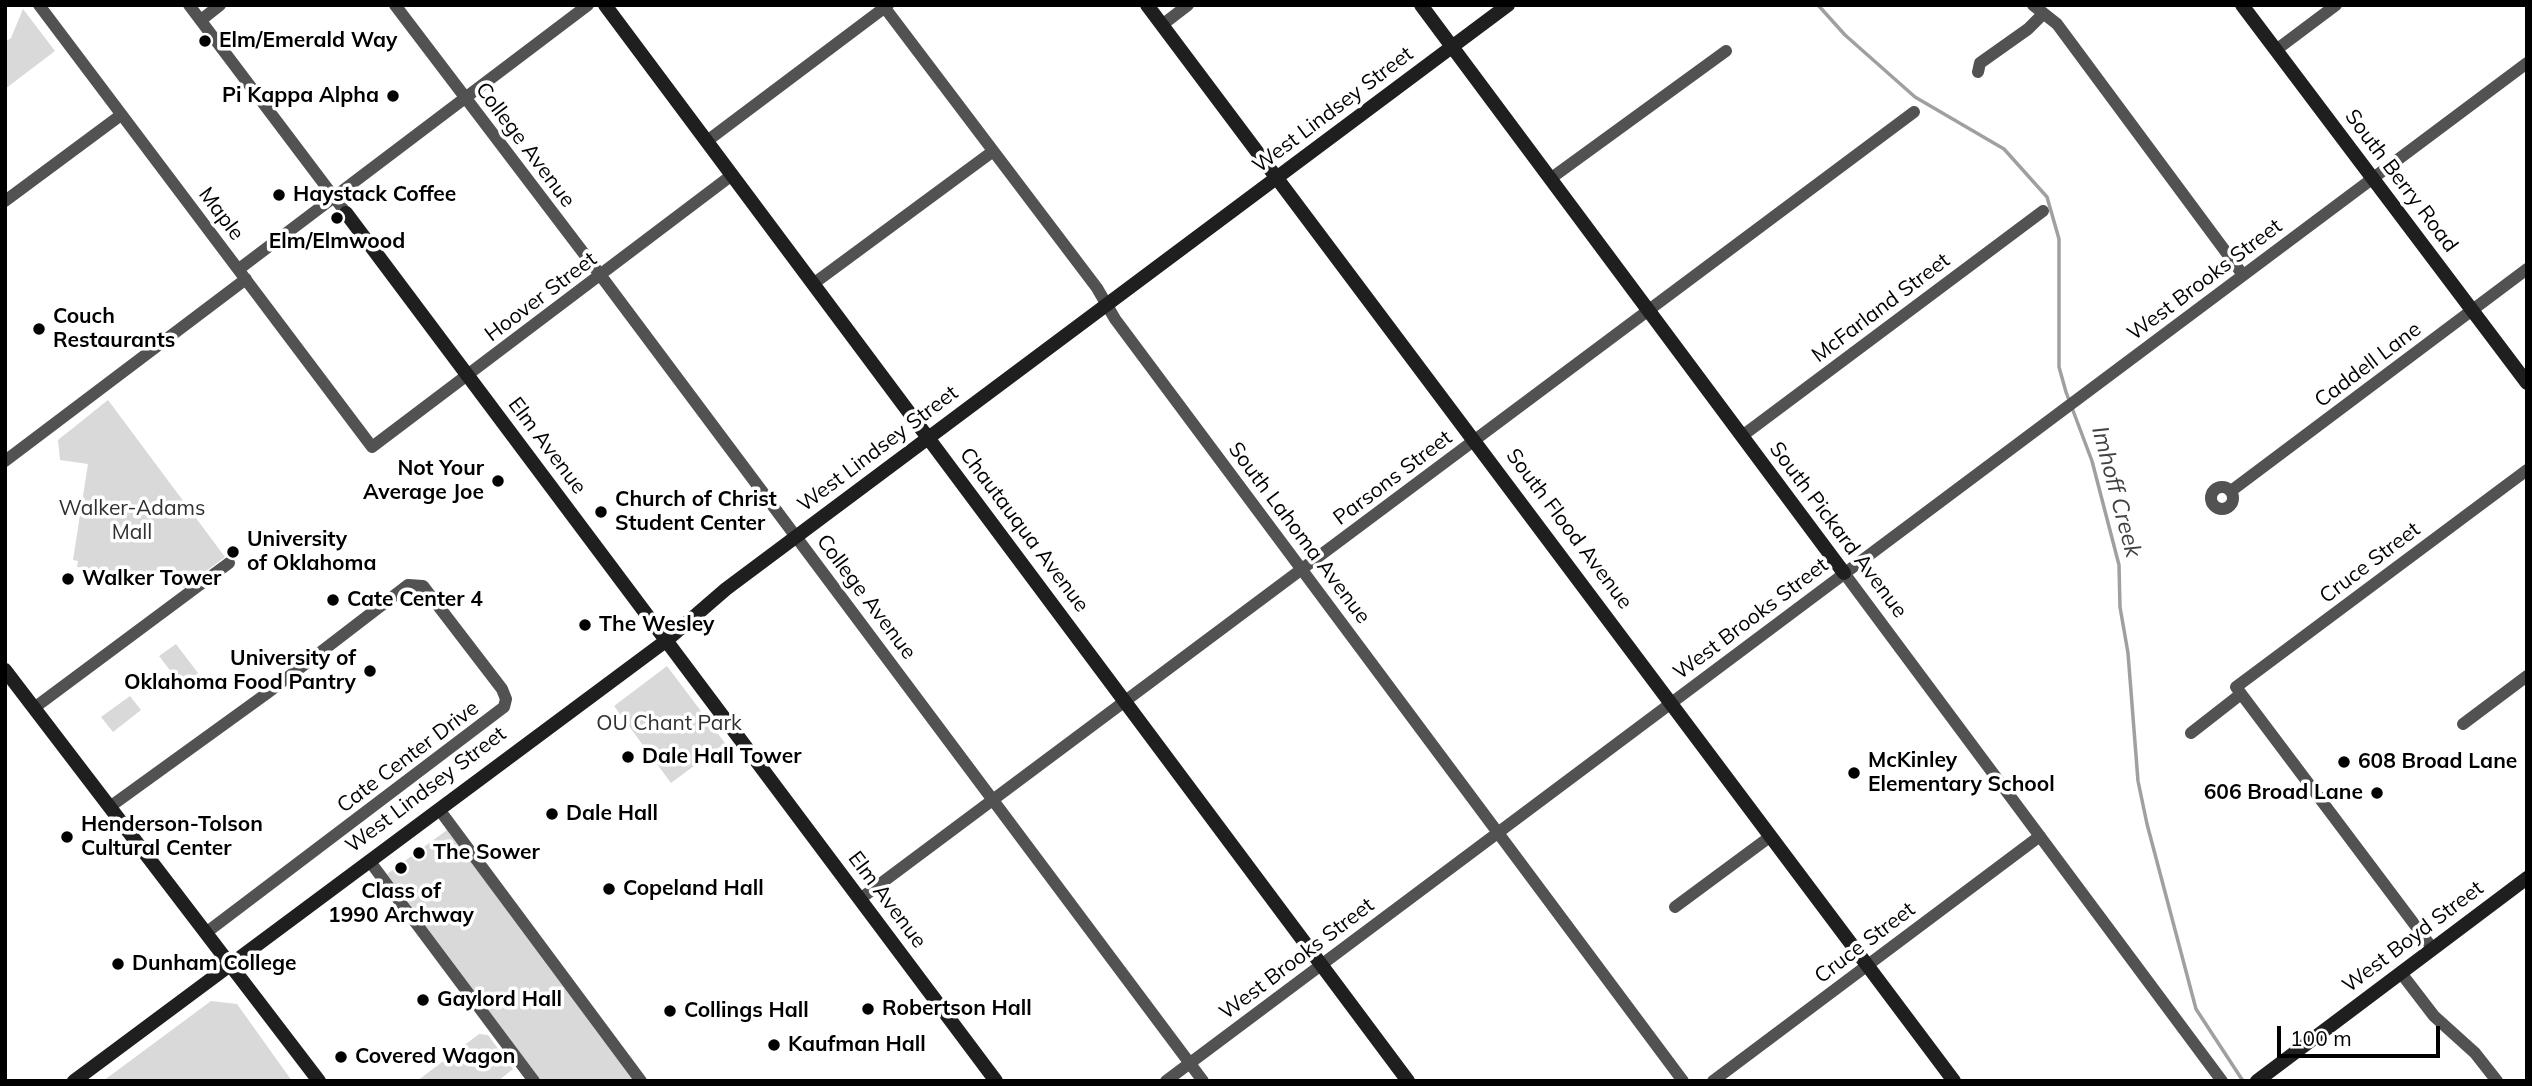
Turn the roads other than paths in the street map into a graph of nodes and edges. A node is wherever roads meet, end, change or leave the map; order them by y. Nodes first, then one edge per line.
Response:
1 (38, 5) edge
2 (190, 5) edge
3 (220, 5) edge
4 (395, 5) edge
5 (588, 5) edge
6 (605, 5) edge
7 (1147, 5) edge
8 (1188, 5) edge
9 (1421, 5) edge
10 (1508, 5) edge
11 (2242, 5) edge
12 (2336, 5) edge
13 (886, 6) edge
14 (2037, 10) edge
15 (201, 19) junction
16 (1162, 25) junction
17 (1452, 47) junction
18 (2276, 50) junction
19 (1726, 51) dead end
20 (2527, 63) edge
21 (1978, 72) dead end
22 (466, 100) junction
23 (1914, 112) dead end
24 (121, 115) junction
25 (707, 141) junction
26 (992, 152) junction
27 (732, 175) junction
28 (1277, 177) junction
29 (2372, 178) junction
30 (1550, 179) junction
31 (335, 197) junction
32 (5, 201) edge
33 (2043, 211) dead end
34 (346, 213) joint
35 (2527, 269) edge
36 (242, 274) junction
37 (2243, 275) junction
38 (601, 276) junction
39 (813, 284) junction
40 (1107, 305) junction
41 (2473, 309) junction
42 (1649, 311) junction
43 (469, 377) junction
44 (2527, 383) edge
45 (1742, 436) junction
46 (928, 437) junction
47 (1476, 440) junction
48 (372, 447) joint
49 (5, 461) edge
50 (2527, 470) edge
51 (2231, 491) dead end
52 (796, 536) junction
53 (229, 563) dead end
54 (1303, 569) junction
55 (1844, 573) junction
56 (667, 640) junction
57 (5, 670) edge
58 (2527, 676) edge
59 (2238, 691) junction
60 (1125, 702) junction
61 (1672, 702) junction
62 (34, 708) junction
63 (2463, 724) dead end
64 (2191, 733) dead end
65 (994, 800) junction
66 (111, 806) junction
67 (444, 816) dead end
68 (1499, 832) junction
69 (1771, 836) junction
70 (2040, 836) junction
71 (374, 867) dead end
72 (2527, 878) edge
73 (860, 899) junction
74 (1675, 907) dead end
75 (208, 932) junction
76 (2432, 948) junction
77 (231, 962) junction
78 (1322, 965) junction
79 (1868, 965) junction
80 (2401, 972) junction
81 (1189, 1063) junction
82 (2258, 1080) edge
83 (74, 1081) edge
84 (319, 1081) edge
85 (534, 1081) edge
86 (641, 1081) edge
87 (996, 1081) edge
88 (1166, 1081) edge
89 (1203, 1081) edge
90 (1408, 1081) edge
91 (1683, 1081) edge
92 (1713, 1081) edge
93 (1954, 1081) edge
94 (2222, 1081) edge
95 (2497, 1081) edge

1 - 24 street, Maple
2 - 15 street, Elm Avenue
3 - 15 street
4 - 22 street, College Avenue
5 - 22 street
6 - 25 street, Chautauqua Avenue
7 - 16 street, South Flood Avenue
8 - 16 street
9 - 17 street, South Pickard Avenue
10 - 17 street, West Lindsey Street
11 - 18 street, South Berry Road
12 - 18 street
13 - 25 street
13 - 26 street, South Lahoma Avenue
14 - 21 street
14 - 37 street
15 - 31 street, Elm Avenue
16 - 28 street, South Flood Avenue
17 - 28 street, West Lindsey Street
17 - 30 street, South Pickard Avenue
18 - 29 street, South Berry Road
19 - 30 street
20 - 29 street, West Brooks Street
22 - 31 street
22 - 38 street, College Avenue
23 - 42 street, Parsons Street
24 - 32 street
24 - 36 street, Maple
25 - 27 street, Chautauqua Avenue
26 - 39 street
26 - 40 street, South Lahoma Avenue
27 - 38 street, Hoover Street
27 - 39 street, Chautauqua Avenue
28 - 40 street, West Lindsey Street
28 - 47 street, South Flood Avenue
29 - 37 street, West Brooks Street
29 - 41 street, South Berry Road
30 - 42 street, South Pickard Avenue
31 - 34 street, Elm Avenue
31 - 36 street
33 - 45 street, McFarland Street
34 - 43 street, Elm Avenue
35 - 41 street, Caddell Lane
36 - 48 street, Maple
36 - 49 street
37 - 55 street, West Brooks Street
38 - 43 street, Hoover Street
38 - 52 street, College Avenue
39 - 46 street, Chautauqua Avenue
40 - 46 street, West Lindsey Street
40 - 54 street, South Lahoma Avenue
41 - 44 street, South Berry Road
41 - 51 street, Caddell Lane
42 - 45 street, South Pickard Avenue
42 - 47 street, Parsons Street
43 - 48 street, Hoover Street
43 - 56 street, Elm Avenue
45 - 55 street, South Pickard Avenue
46 - 52 street, West Lindsey Street
46 - 60 street, Chautauqua Avenue
47 - 54 street, Parsons Street
47 - 61 street, South Flood Avenue
50 - 59 street, Cruce Street
52 - 56 street, West Lindsey Street
52 - 65 street, College Avenue
53 - 62 street
54 - 60 street, Parsons Street
54 - 68 street, South Lahoma Avenue
55 - 61 street, West Brooks Street
55 - 70 street, South Pickard Avenue
56 - 73 street, Elm Avenue
56 - 77 street, West Lindsey Street
57 - 62 street
58 - 63 street
59 - 64 street, Cruce Street
59 - 76 street
60 - 65 street, Parsons Street
60 - 78 street, Chautauqua Avenue
61 - 68 street, West Brooks Street
61 - 69 street, South Flood Avenue
62 - 66 street
65 - 73 street, Parsons Street
65 - 81 street, College Avenue
66 - 75 street
66 - 75 street, Cate Center Drive
67 - 86 street
68 - 78 street, West Brooks Street
68 - 91 street, South Lahoma Avenue
69 - 74 street
69 - 79 street, South Flood Avenue
70 - 79 street, Cruce Street
70 - 94 street, South Pickard Avenue
71 - 85 street
72 - 76 street, West Boyd Street
73 - 87 street, Elm Avenue
75 - 77 street
76 - 80 street, West Boyd Street
77 - 83 street, West Lindsey Street
77 - 84 street
78 - 81 street, West Brooks Street
78 - 90 street, Chautauqua Avenue
79 - 92 street, Cruce Street
79 - 93 street, South Flood Avenue
80 - 82 street, West Boyd Street
80 - 95 street
81 - 88 street, West Brooks Street
81 - 89 street, College Avenue

